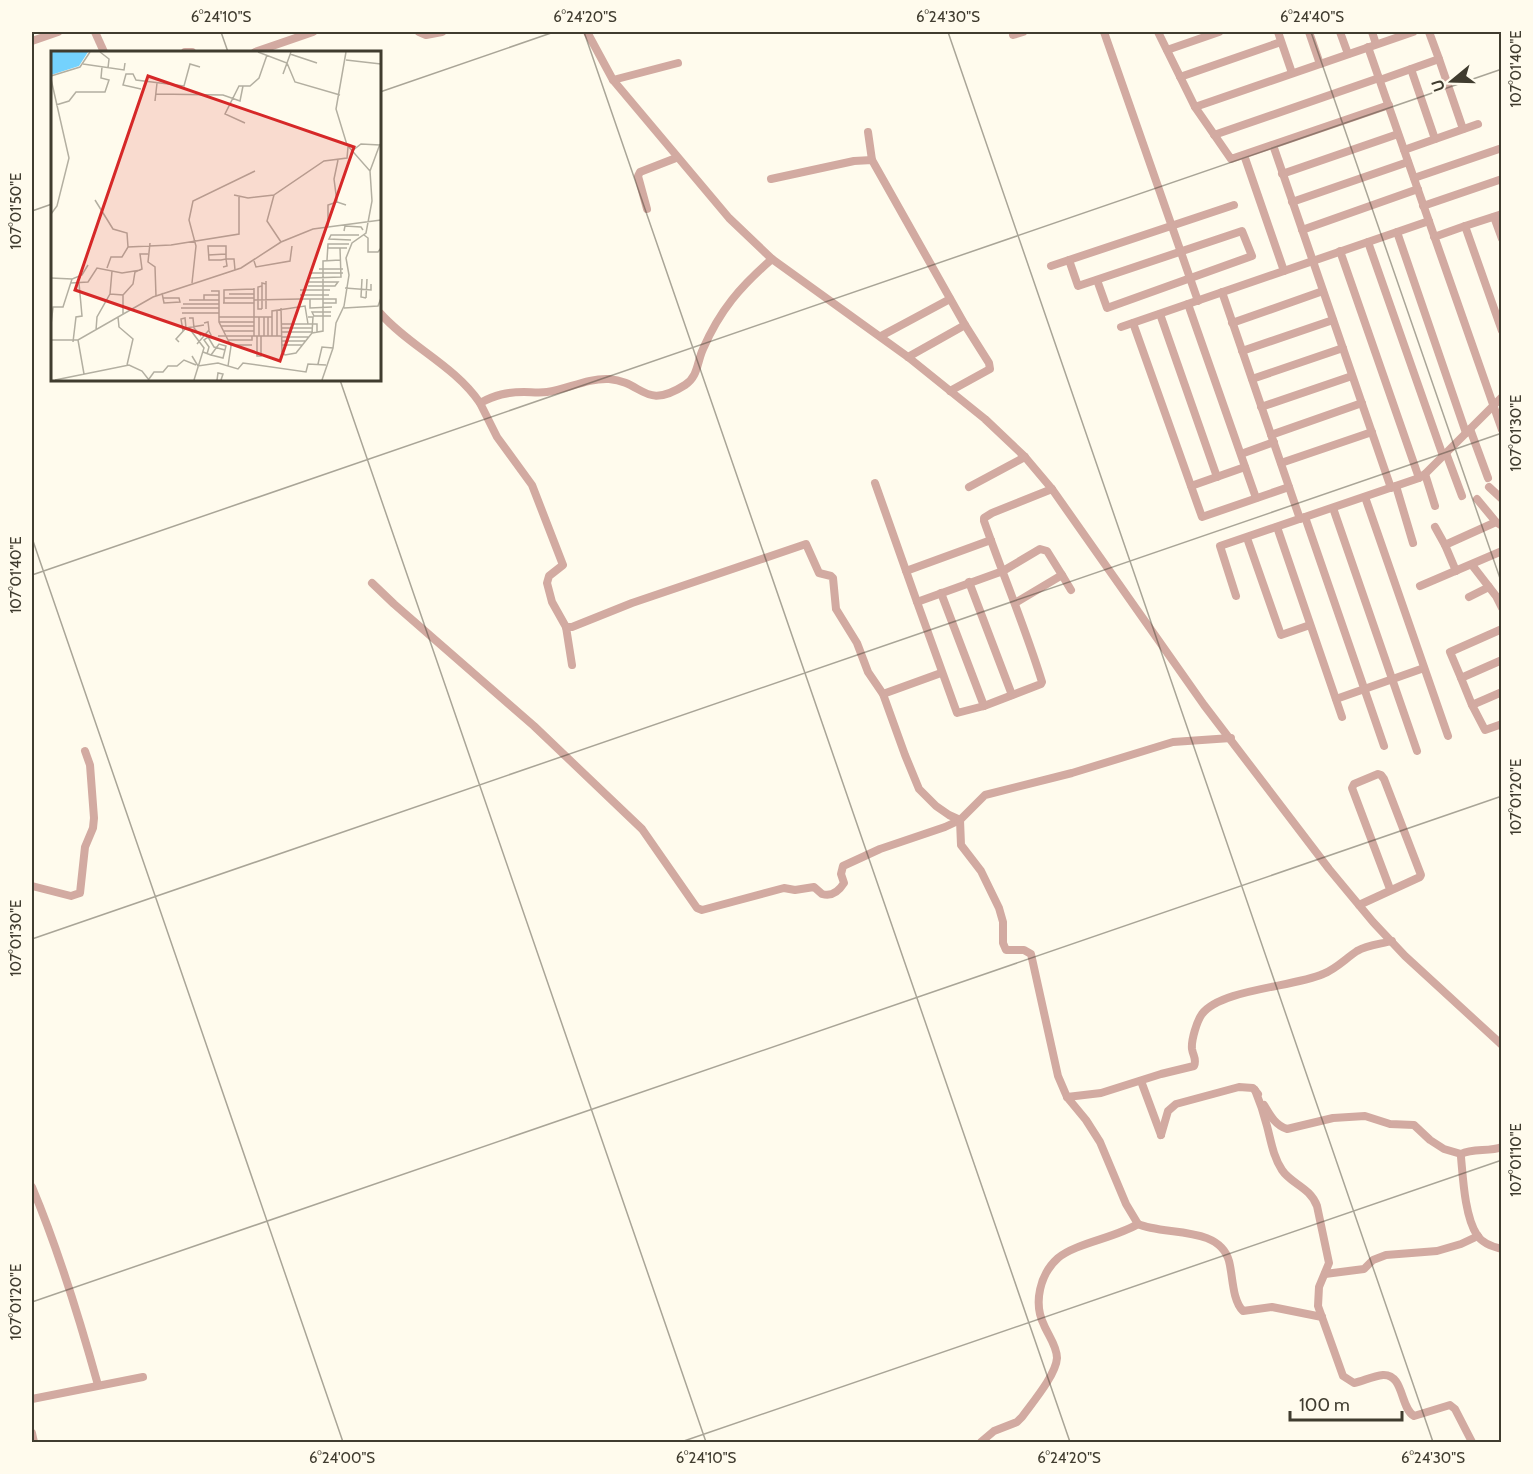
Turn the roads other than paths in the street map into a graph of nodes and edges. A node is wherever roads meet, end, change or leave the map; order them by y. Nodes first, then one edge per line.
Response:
1 (58, 32) edge
2 (95, 32) edge
3 (313, 32) edge
4 (419, 32) edge
5 (442, 32) edge
6 (587, 32) edge
7 (1023, 32) edge
8 (1104, 32) edge
9 (1158, 32) edge
10 (1219, 32) edge
11 (1278, 32) edge
12 (1309, 32) edge
13 (1340, 32) edge
14 (1372, 32) edge
15 (1413, 32) edge
16 (1429, 32) edge
17 (1403, 33) edge
18 (1013, 35) dead end
19 (32, 41) edge
20 (1281, 42) junction
21 (1372, 46) junction
22 (1167, 50) junction
23 (104, 51) edge
24 (258, 51) edge
25 (1348, 54) junction
26 (1439, 59) junction
27 (678, 63) dead end
28 (1320, 64) junction
29 (1411, 69) junction
30 (1292, 73) junction
31 (1180, 77) junction
32 (1380, 79) junction
33 (613, 80) junction
34 (1389, 105) junction
35 (1195, 107) junction
36 (1478, 124) dead end
37 (1463, 129) junction
38 (868, 132) dead end
39 (1398, 134) junction
40 (1214, 135) junction
41 (1435, 139) junction
42 (1273, 145) junction
43 (1502, 148) edge
44 (1404, 150) junction
45 (1244, 155) junction
46 (676, 158) junction
47 (872, 160) junction
48 (1408, 162) junction
49 (1282, 174) junction
50 (1414, 178) junction
51 (771, 179) dead end
52 (1502, 179) edge
53 (1418, 189) junction
54 (1292, 202) junction
55 (1234, 205) dead end
56 (1423, 206) junction
57 (647, 209) dead end
58 (1498, 215) edge
59 (1429, 221) junction
60 (1172, 225) junction
61 (1466, 226) junction
62 (1302, 230) junction
63 (1397, 232) junction
64 (1434, 237) junction
65 (1502, 239) edge
66 (1368, 242) junction
67 (1340, 251) junction
68 (1181, 252) junction
69 (772, 259) junction
70 (1069, 260) junction
71 (1313, 261) junction
72 (1051, 266) dead end
73 (1284, 271) junction
74 (1190, 278) junction
75 (1097, 280) junction
76 (1323, 291) junction
77 (1222, 292) junction
78 (950, 299) junction
79 (1198, 300) junction
80 (1188, 304) junction
81 (381, 314) edge
82 (1160, 314) junction
83 (1333, 320) junction
84 (1133, 323) junction
85 (1232, 323) junction
86 (965, 326) junction
87 (1121, 327) dead end
88 (1502, 331) edge
89 (880, 336) junction
90 (1343, 348) junction
91 (1242, 351) junction
92 (909, 357) junction
93 (1352, 376) junction
94 (1252, 379) junction
95 (950, 391) junction
96 (1502, 398) edge
97 (480, 403) junction
98 (1362, 403) junction
99 (1493, 406) junction
100 (1262, 407) junction
101 (1502, 430) edge
102 (1468, 431) junction
103 (1372, 432) junction
104 (1272, 438) junction
105 (1241, 454) junction
106 (1445, 455) junction
107 (1025, 457) junction
108 (1281, 463) junction
109 (1245, 467) junction
110 (1422, 476) junction
111 (1217, 477) junction
112 (1488, 478) dead end
113 (875, 483) dead end
114 (1191, 486) junction
115 (969, 487) dead end
116 (1289, 487) junction
117 (1394, 487) junction
118 (1489, 487) dead end
119 (1052, 489) junction
120 (1462, 496) dead end
121 (1365, 497) junction
122 (1256, 498) junction
123 (1477, 499) dead end
124 (1502, 499) edge
125 (1434, 506) dead end
126 (1333, 508) junction
127 (1303, 518) junction
128 (1499, 523) edge
129 (1277, 527) junction
130 (1435, 527) dead end
131 (1247, 538) junction
132 (991, 540) junction
133 (1413, 543) dead end
134 (1445, 545) junction
135 (1502, 551) edge
136 (1472, 565) junction
137 (906, 571) junction
138 (1003, 571) junction
139 (1456, 571) junction
140 (1062, 575) junction
141 (969, 582) junction
142 (372, 583) dead end
143 (1420, 586) dead end
144 (1489, 586) junction
145 (1502, 587) edge
146 (1071, 590) dead end
147 (941, 593) junction
148 (1236, 596) dead end
149 (1496, 596) junction
150 (1469, 597) dead end
151 (917, 602) junction
152 (1015, 603) junction
153 (1502, 608) edge
154 (1311, 624) junction
155 (566, 627) junction
156 (1502, 629) edge
157 (1502, 660) edge
158 (572, 665) dead end
159 (1424, 668) junction
160 (941, 673) junction
161 (1461, 678) junction
162 (1392, 679) junction
163 (1365, 689) junction
164 (1502, 692) edge
165 (883, 694) junction
166 (1011, 695) junction
167 (1336, 699) junction
168 (1472, 705) junction
169 (984, 706) junction
170 (1342, 717) dead end
171 (1502, 724) edge
172 (1448, 736) dead end
173 (1231, 738) junction
174 (1384, 746) dead end
175 (84, 750) dead end
176 (1417, 751) dead end
177 (960, 820) junction
178 (32, 886) edge
179 (1390, 889) junction
180 (1359, 905) junction
181 (1392, 941) junction
182 (1502, 1046) edge
183 (1141, 1081) junction
184 (1255, 1090) junction
185 (1067, 1097) junction
186 (1502, 1146) edge
187 (1461, 1154) junction
188 (32, 1187) edge
189 (1138, 1224) junction
190 (1478, 1236) junction
191 (1502, 1249) edge
192 (1325, 1274) junction
193 (1322, 1317) junction
194 (143, 1377) dead end
195 (98, 1385) junction
196 (32, 1399) edge
197 (32, 1433) edge
198 (34, 1443) edge
199 (981, 1443) edge
200 (1472, 1443) edge

1 - 19 street
2 - 23 street
3 - 24 street
4 - 5 street
6 - 33 street
7 - 18 street
8 - 60 street
9 - 22 street
10 - 22 street
11 - 20 street
12 - 28 street
13 - 25 street
14 - 21 street
15 - 17 street
16 - 26 street
17 - 21 street
20 - 30 street
20 - 31 street
21 - 25 street
21 - 32 street
22 - 31 street
25 - 28 street
26 - 29 street
26 - 37 street
27 - 33 street
28 - 30 street
29 - 32 street
29 - 41 street
30 - 35 street
31 - 35 street
32 - 34 street
32 - 40 street
33 - 46 street
34 - 39 street
34 - 42 street
35 - 40 street
36 - 37 street
37 - 41 street
38 - 47 street
39 - 44 street
39 - 49 street
40 - 45 street
41 - 44 street
42 - 45 street
42 - 49 street
43 - 50 street
44 - 48 street
45 - 73 street
46 - 57 street
46 - 69 street
47 - 51 street
47 - 78 street
48 - 50 street
48 - 54 street
49 - 54 street
50 - 53 street
52 - 56 street
53 - 56 street
53 - 62 street
54 - 62 street
55 - 60 street
56 - 59 street
58 - 61 street
58 - 65 street
59 - 63 street
59 - 64 street
60 - 68 street
60 - 70 street
61 - 64 street
61 - 88 street
62 - 71 street
63 - 66 street
63 - 102 street
64 - 99 street
66 - 67 street
66 - 106 street
67 - 71 street
67 - 110 street
68 - 74 street
68 - 74 street
68 - 75 street
69 - 89 street
69 - 97 street
70 - 72 street
70 - 75 street
71 - 73 street
71 - 76 street
73 - 77 street
74 - 75 street
74 - 79 street
76 - 83 street
76 - 85 street
77 - 79 street
77 - 85 street
78 - 86 street
78 - 89 street
79 - 80 street
80 - 82 street
80 - 105 street
81 - 97 street
82 - 84 street
82 - 111 street
83 - 90 street
83 - 91 street
84 - 87 street
84 - 114 street
85 - 91 street
86 - 92 street
86 - 95 street
89 - 92 street
90 - 93 street
90 - 94 street
91 - 94 street
92 - 95 street
93 - 98 street
93 - 100 street
94 - 100 street
95 - 107 street
96 - 99 street
97 - 155 street
98 - 103 street
98 - 104 street
99 - 101 street
99 - 102 street
100 - 104 street
102 - 106 street
102 - 112 street
103 - 108 street
103 - 117 street
104 - 105 street
104 - 108 street
105 - 109 street
106 - 110 street
106 - 120 street
107 - 115 street
107 - 119 street
108 - 116 street
109 - 111 street
109 - 122 street
110 - 117 street
110 - 125 street
111 - 114 street
113 - 137 street
114 - 122 street
116 - 122 street
116 - 127 street
117 - 121 street
117 - 133 street
118 - 124 street
119 - 132 street
119 - 173 street
121 - 126 street
121 - 159 street
123 - 128 street
126 - 127 street
126 - 162 street
127 - 129 street
127 - 163 street
128 - 134 street
129 - 131 street
129 - 154 street
130 - 134 street
131 - 148 street
131 - 154 street
132 - 137 street
132 - 138 street
134 - 139 street
135 - 136 street
136 - 139 street
136 - 144 street
137 - 151 street
138 - 140 street
138 - 141 street
138 - 152 street
139 - 143 street
140 - 146 street
140 - 152 street
141 - 147 street
141 - 166 street
142 - 177 street
144 - 149 street
144 - 150 street
145 - 149 street
147 - 151 street
147 - 169 street
149 - 153 street
151 - 160 street
152 - 166 street
154 - 167 street
155 - 158 street
155 - 165 street
156 - 161 street
157 - 161 street
159 - 162 street
159 - 172 street
160 - 165 street
160 - 169 street
161 - 168 street
162 - 163 street
162 - 176 street
163 - 167 street
163 - 174 street
164 - 168 street
165 - 177 street
166 - 169 street
167 - 170 street
168 - 171 street
173 - 177 street
173 - 180 street
175 - 178 street
177 - 185 street
179 - 179 street
179 - 180 street
180 - 181 street
181 - 182 street
181 - 183 street
183 - 184 street
183 - 185 street
184 - 187 street
184 - 192 street
185 - 189 street
186 - 187 street
187 - 190 street
188 - 195 street
189 - 193 street
189 - 199 street
190 - 191 street
190 - 192 street
192 - 193 street
193 - 200 street
194 - 195 street
195 - 196 street
197 - 198 street

